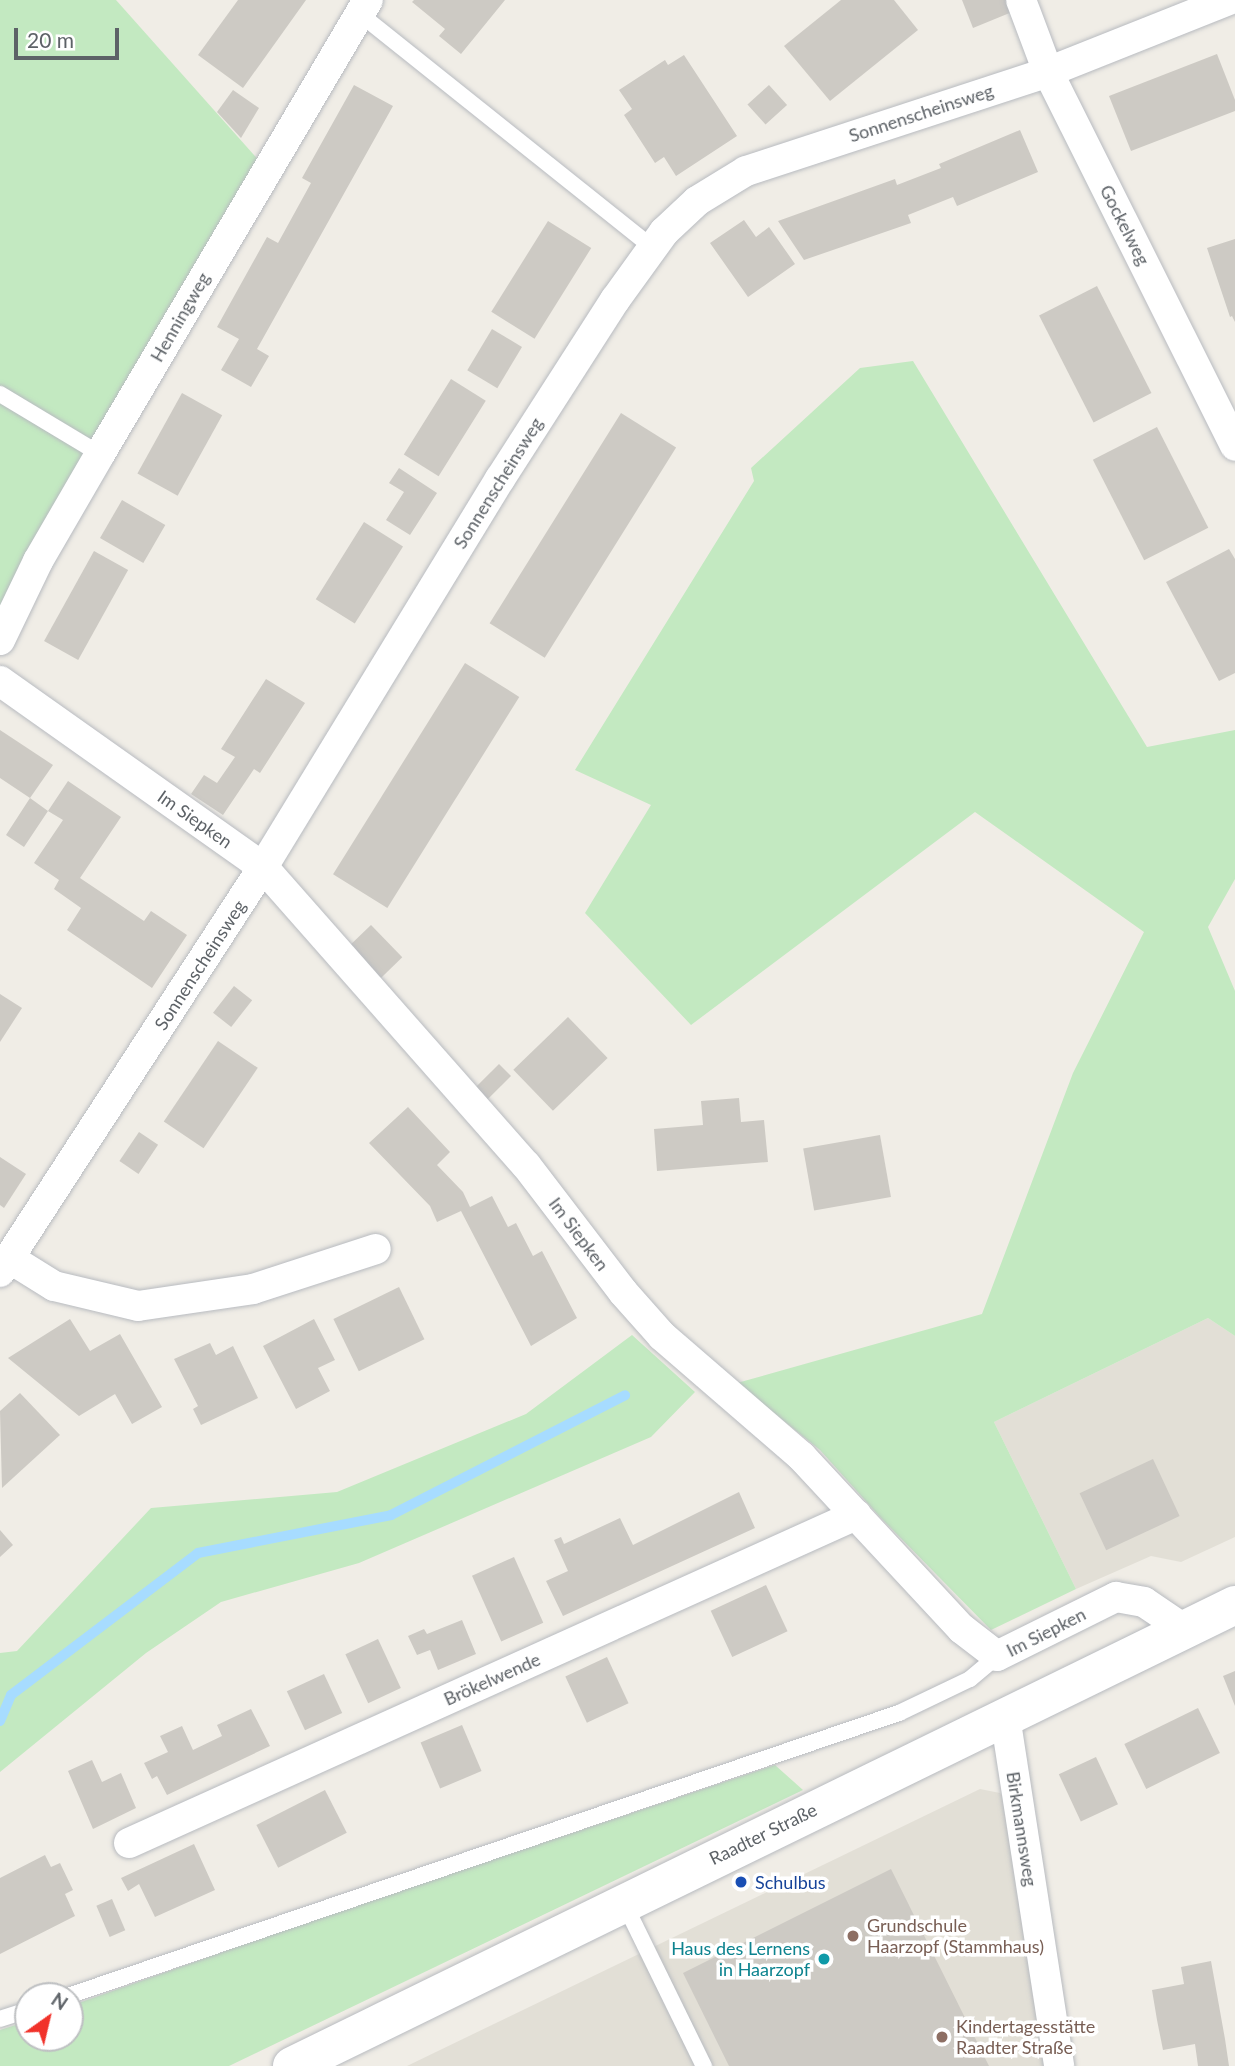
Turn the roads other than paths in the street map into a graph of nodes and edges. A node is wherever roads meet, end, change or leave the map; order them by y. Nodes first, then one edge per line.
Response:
1 (1021, 0) edge
2 (1229, 0) edge
3 (364, 7) edge
4 (1048, 72) junction
5 (653, 248) junction
6 (0, 394) edge
7 (1235, 446) edge
8 (100, 454) junction
9 (0, 640) edge
10 (0, 681) edge
11 (263, 867) junction
12 (376, 1249) dead end
13 (4, 1265) edge
14 (856, 1515) junction
15 (1235, 1605) edge
16 (1184, 1629) junction
17 (997, 1656) junction
18 (1004, 1716) junction
19 (129, 1843) dead end
20 (624, 1903) junction
21 (84, 1991) edge
22 (292, 2066) edge
23 (704, 2066) edge
24 (1059, 2066) edge

1 - 4 street, Gockelweg
2 - 4 street, Sonnenscheinsweg
3 - 5 lane
3 - 8 street, Henningweg
4 - 5 street, Sonnenscheinsweg
4 - 7 street, Gockelweg
5 - 11 street, Sonnenscheinsweg
6 - 8 lane
8 - 9 street, Henningweg
10 - 11 street, Im Siepken
11 - 13 street, Sonnenscheinsweg
11 - 14 street, Im Siepken
12 - 13 street, Sonnenscheinsweg
14 - 17 street, Im Siepken
14 - 19 street, Brökelwende
15 - 16 main road, Raadter Straße
16 - 17 street, Im Siepken
16 - 18 main road, Raadter Straße
17 - 21 lane
18 - 20 main road, Raadter Straße
18 - 24 street, Birkmannsweg
20 - 22 main road, Raadter Straße
20 - 23 lane

